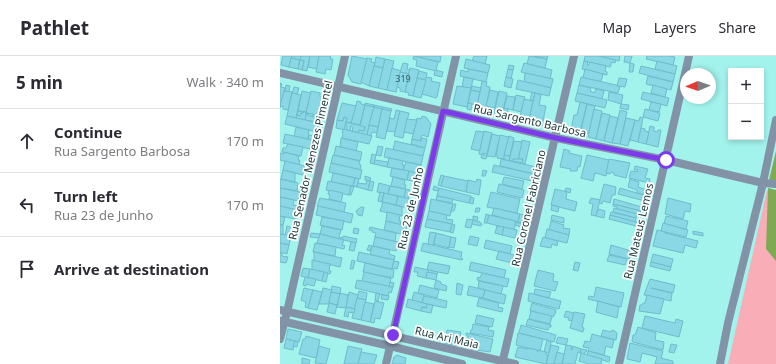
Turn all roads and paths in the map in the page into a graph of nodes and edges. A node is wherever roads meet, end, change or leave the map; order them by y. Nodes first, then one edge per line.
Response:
1 (345, 56) edge
2 (456, 56) edge
3 (574, 56) edge
4 (689, 56) edge
5 (280, 74) edge
6 (338, 87) junction
7 (443, 111) junction
8 (776, 120) edge
9 (556, 138) junction
10 (666, 160) junction
11 (764, 183) junction
12 (776, 184) edge
13 (284, 311) edge
14 (282, 321) edge
15 (393, 335) junction
16 (280, 339) edge
17 (390, 346) junction
18 (503, 363) edge
19 (386, 364) edge
20 (462, 364) edge
21 (514, 364) edge
22 (619, 364) edge
23 (720, 364) edge

1 - 6 street, Rua Senador Menezes Pimentel
2 - 7 street, Rua 23 de Junho
3 - 9 street, Rua Coronel Fabriciano
4 - 10 street, Rua Mateus Lemos
5 - 6 street, Rua Sargento Barbosa
6 - 7 street, Rua Sargento Barbosa
6 - 13 street, Rua Senador Menezes Pimentel
7 - 9 street, Rua Sargento Barbosa
7 - 15 street, Rua 23 de Junho
8 - 11 street
9 - 10 street, Rua Sargento Barbosa
9 - 18 street, Rua Coronel Fabriciano
10 - 11 street, Rua Sargento Barbosa
10 - 22 street, Rua Mateus Lemos
11 - 12 street, Rua Sargento Barbosa
11 - 23 street
13 - 14 street, Rua Senador Menezes Pimentel
13 - 15 street, Rua Ari Maia
14 - 16 street, Rua Senador Menezes Pimentel
14 - 17 street, Rua Ari Maia
15 - 17 street, Rua 23 de Junho
15 - 18 street, Rua Ari Maia
17 - 19 street, Rua 23 de Junho
17 - 20 street, Rua Ari Maia
18 - 21 street, Rua Ari Maia

